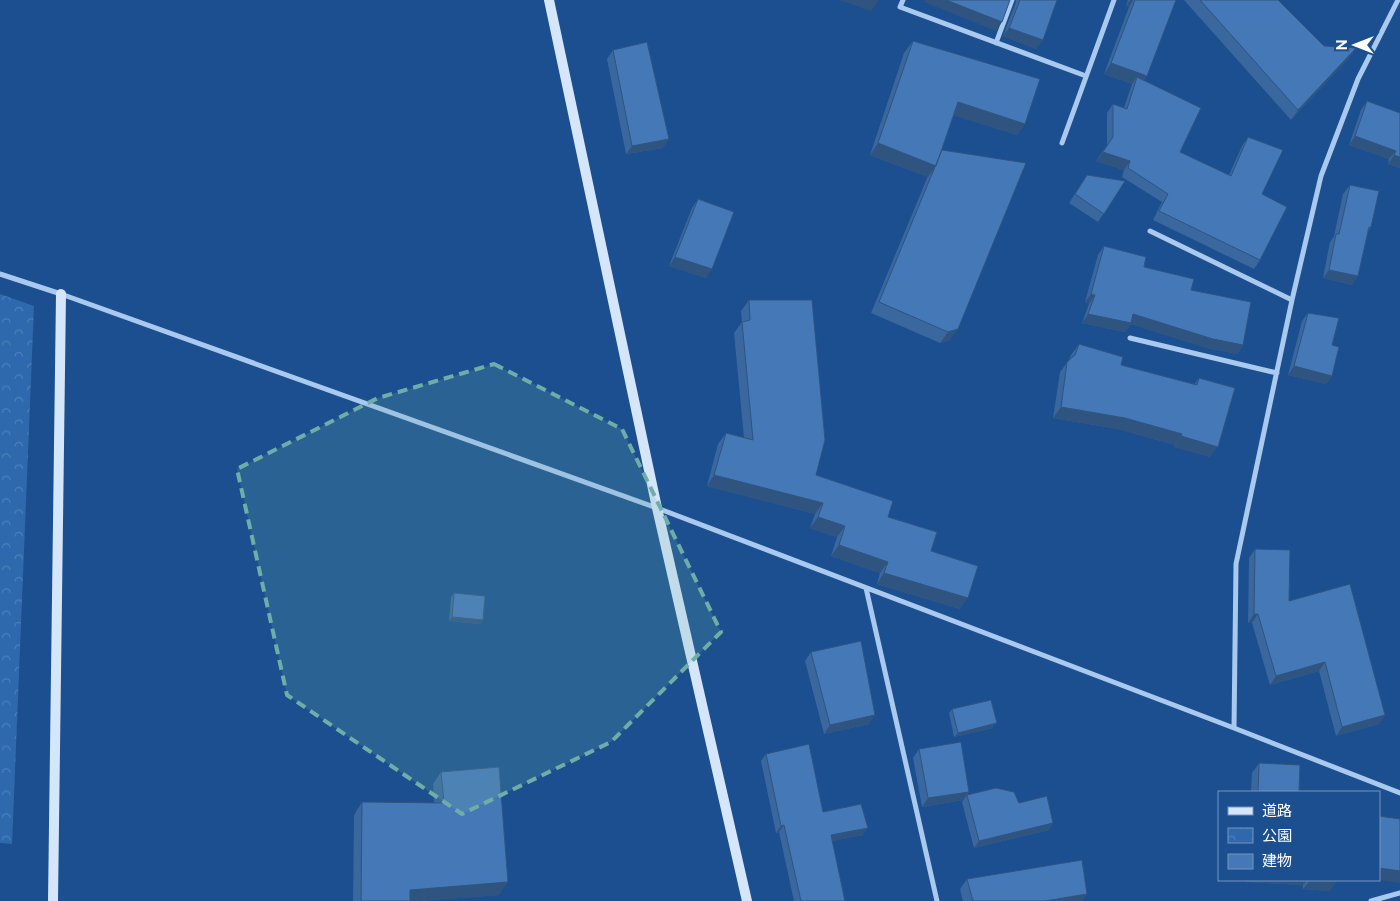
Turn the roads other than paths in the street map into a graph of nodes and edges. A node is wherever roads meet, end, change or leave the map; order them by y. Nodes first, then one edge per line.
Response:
1 (549, 0) edge
2 (903, 0) edge
3 (1012, 0) edge
4 (1114, 0) edge
5 (1398, 0) edge
6 (996, 42) junction
7 (1086, 76) junction
8 (1062, 143) dead end
9 (1150, 231) dead end
10 (0, 274) edge
11 (61, 294) junction
12 (1292, 300) junction
13 (1130, 338) edge
14 (1277, 373) junction
15 (657, 508) junction
16 (866, 588) junction
17 (1234, 728) junction
18 (1400, 794) edge
19 (1400, 893) edge
20 (53, 901) edge
21 (747, 901) edge
22 (937, 901) edge
23 (1371, 901) edge

1 - 15 street
2 - 6 street
3 - 6 street
4 - 7 street
5 - 12 street
6 - 7 street
7 - 8 street
9 - 12 street
10 - 11 street
11 - 15 street
11 - 20 street
12 - 14 street
13 - 14 street
14 - 17 street
15 - 16 street
15 - 21 street
16 - 17 street
16 - 22 street
17 - 18 street
19 - 23 street

